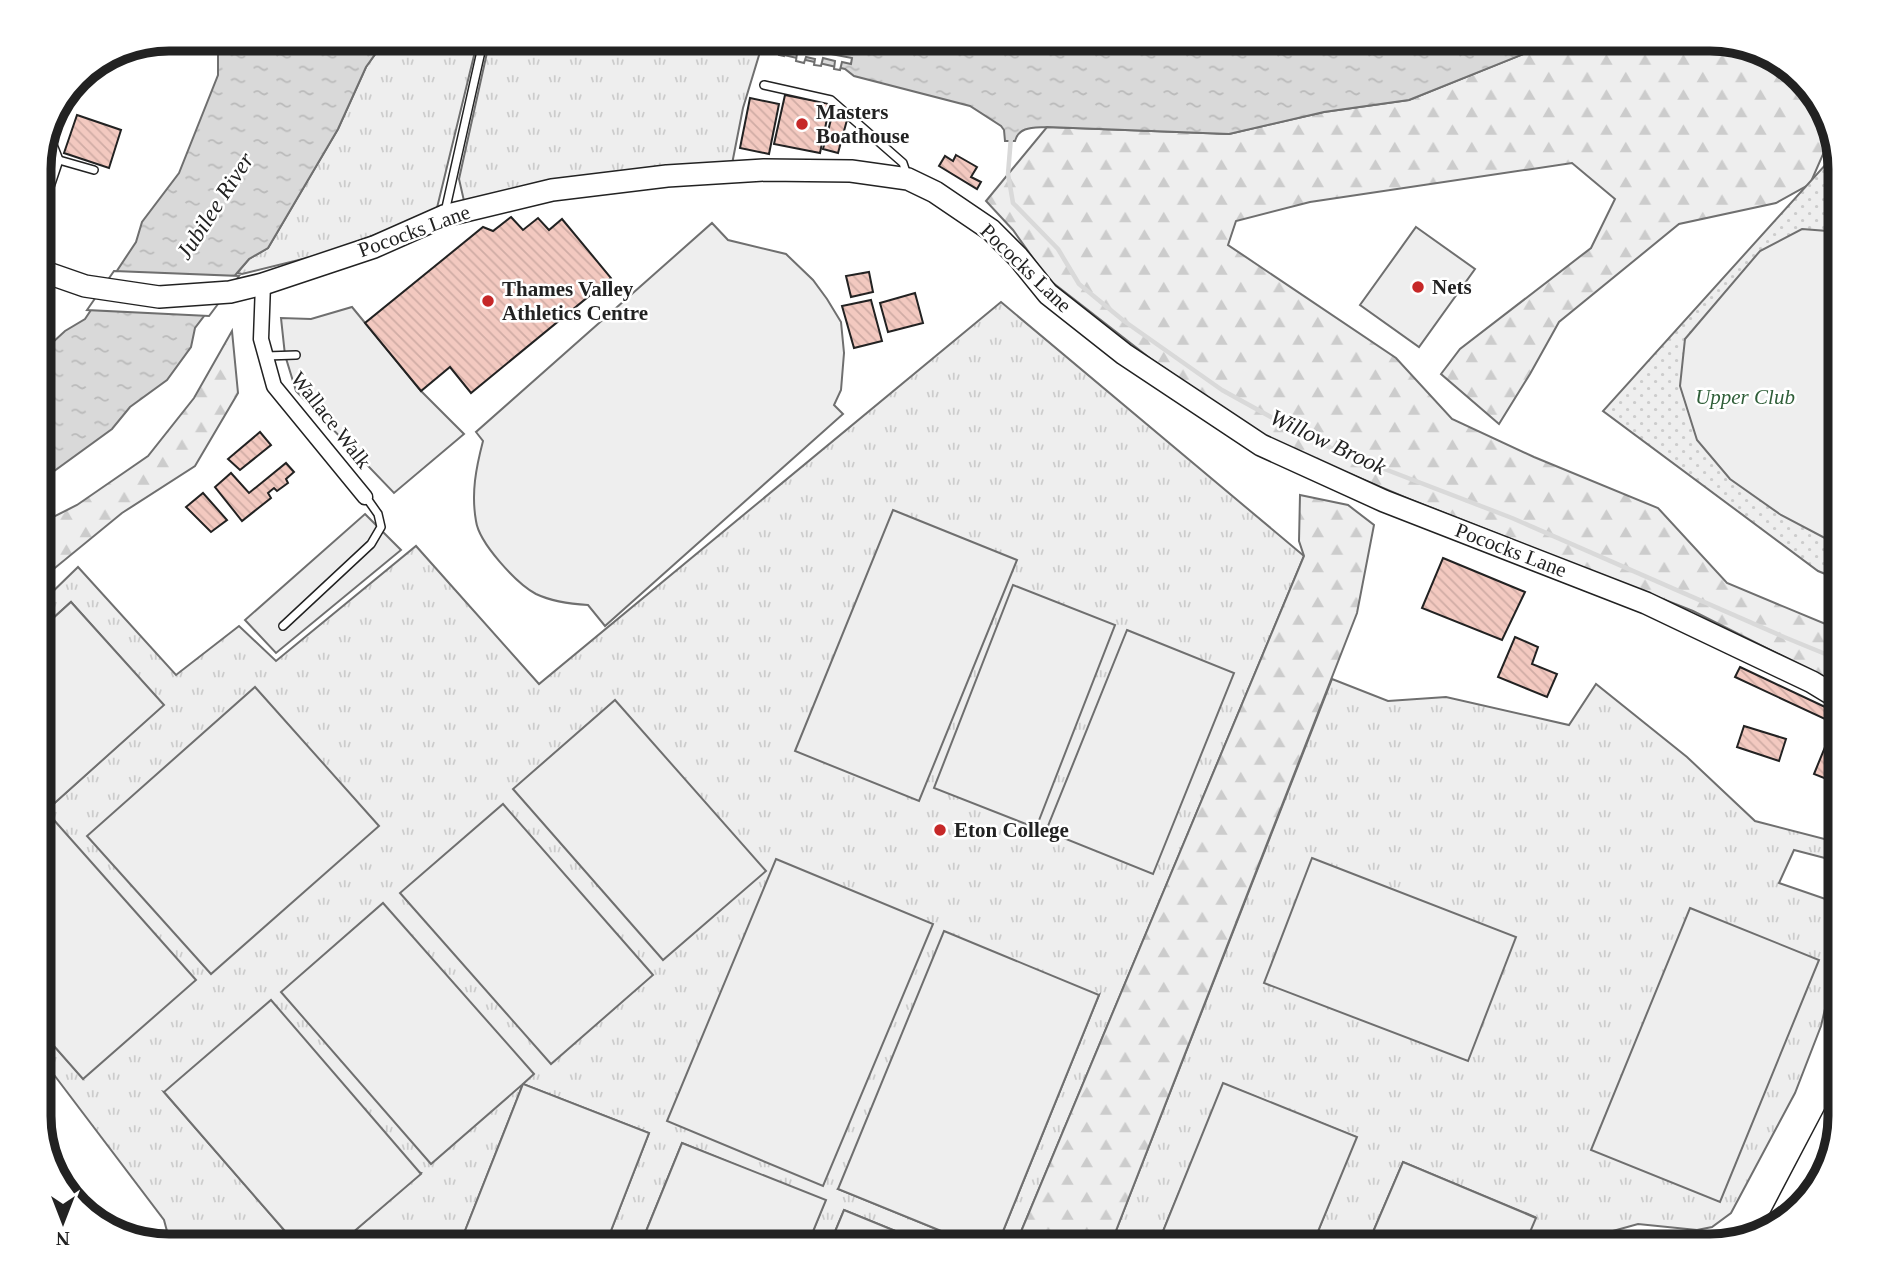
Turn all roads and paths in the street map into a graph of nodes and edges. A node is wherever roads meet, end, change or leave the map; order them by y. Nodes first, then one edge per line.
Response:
1 (481, 51) edge
2 (764, 85) dead end
3 (54, 146) edge
4 (59, 160) junction
5 (94, 170) dead end
6 (908, 179) junction
7 (51, 184) edge
8 (444, 216) junction
9 (51, 274) edge
10 (263, 284) junction
11 (296, 355) dead end
12 (266, 356) junction
13 (365, 496) joint
14 (283, 626) dead end
15 (1828, 691) edge
16 (1827, 1131) edge
17 (1787, 1206) edge

1 - 8 lane
2 - 6 lane
3 - 4 lane
4 - 5 lane
4 - 7 lane
6 - 8 main road, Pococks Lane
6 - 15 main road, Pococks Lane
8 - 10 main road, Pococks Lane
9 - 10 main road, Pococks Lane
10 - 12 street, Wallace Walk
11 - 12 lane
12 - 13 street, Wallace Walk
13 - 14 lane
16 - 17 main road

